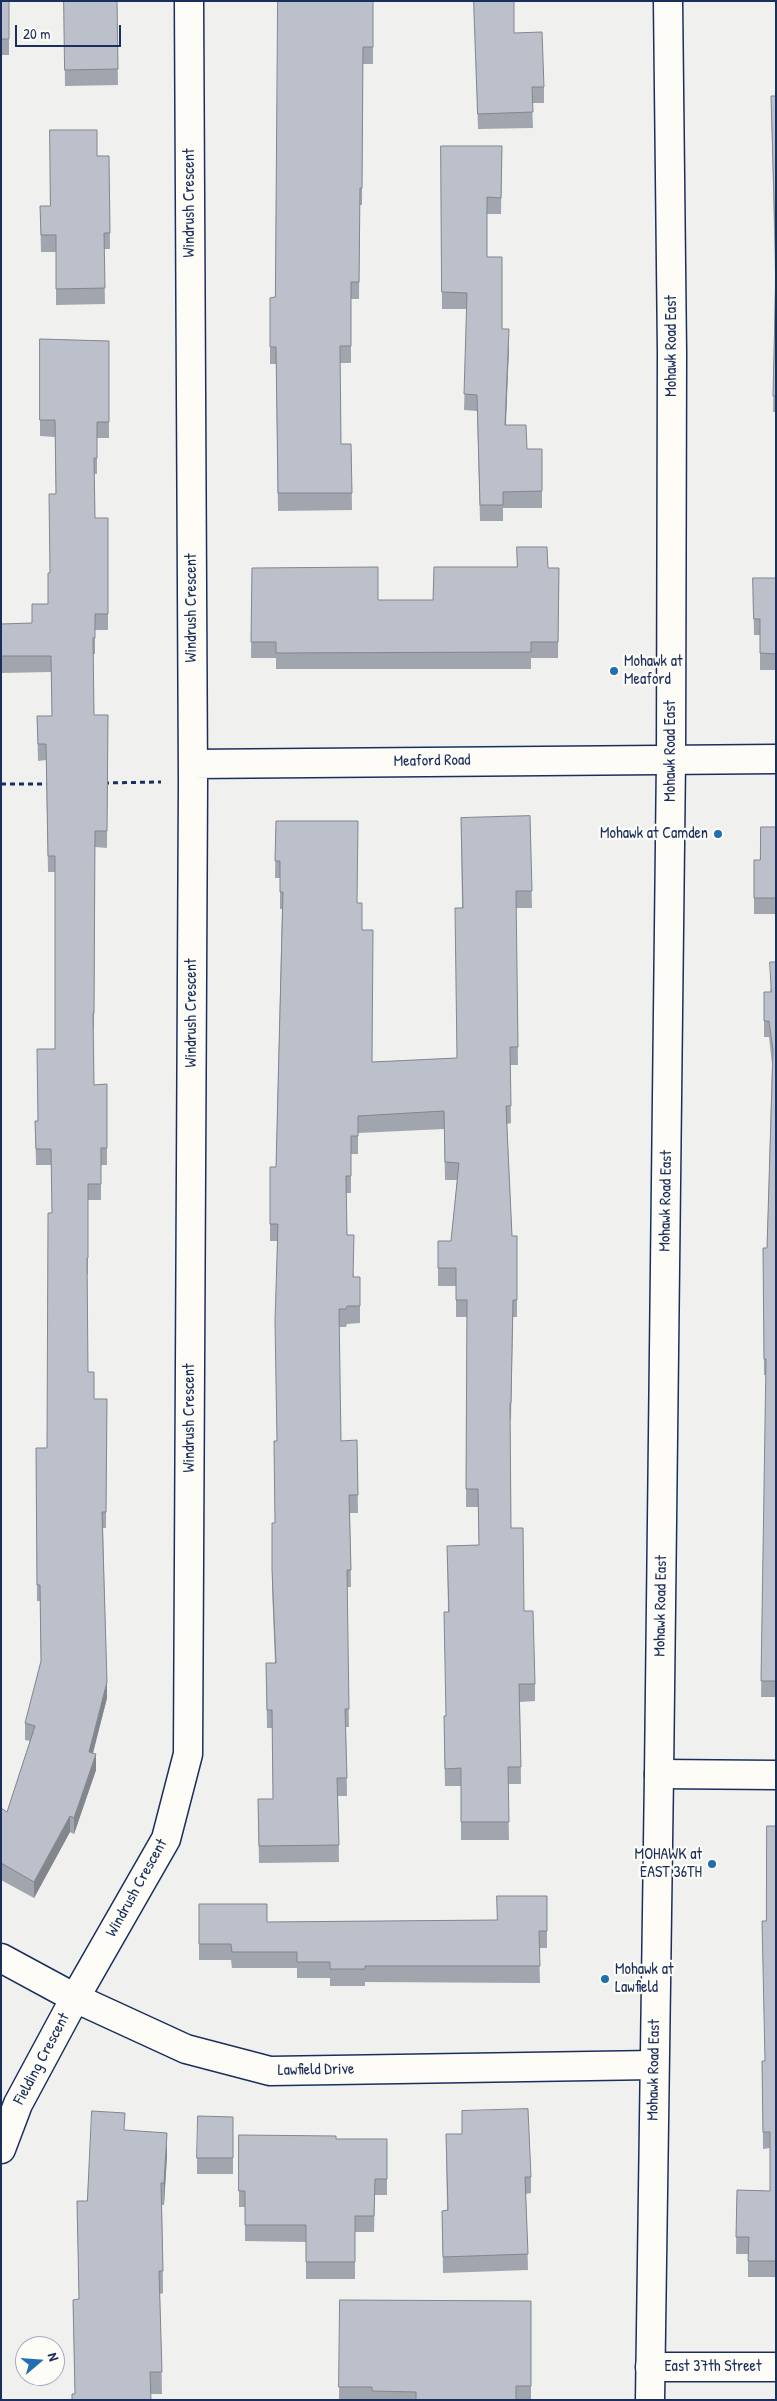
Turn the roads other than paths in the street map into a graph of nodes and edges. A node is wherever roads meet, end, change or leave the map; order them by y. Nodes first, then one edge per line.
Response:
1 (189, 1) edge
2 (668, 1) edge
3 (671, 759) junction
4 (776, 759) edge
5 (193, 773) junction
6 (660, 1774) junction
7 (776, 1775) edge
8 (1, 1958) edge
9 (75, 1998) junction
10 (654, 2065) junction
11 (1, 2149) edge
12 (650, 2367) junction
13 (776, 2367) edge
14 (650, 2400) edge

1 - 5 street, Windrush Crescent
2 - 3 street, Mohawk Road East
3 - 4 street, Meaford Road
3 - 5 street, Meaford Road
3 - 6 street, Mohawk Road East
5 - 9 street, Windrush Crescent
6 - 7 street
6 - 10 street, Mohawk Road East
8 - 9 street, Lawfield Drive
9 - 10 street, Lawfield Drive
9 - 11 street, Fielding Crescent
10 - 12 street, Mohawk Road East
12 - 13 street, East 37th Street
12 - 14 street, Mohawk Road East

